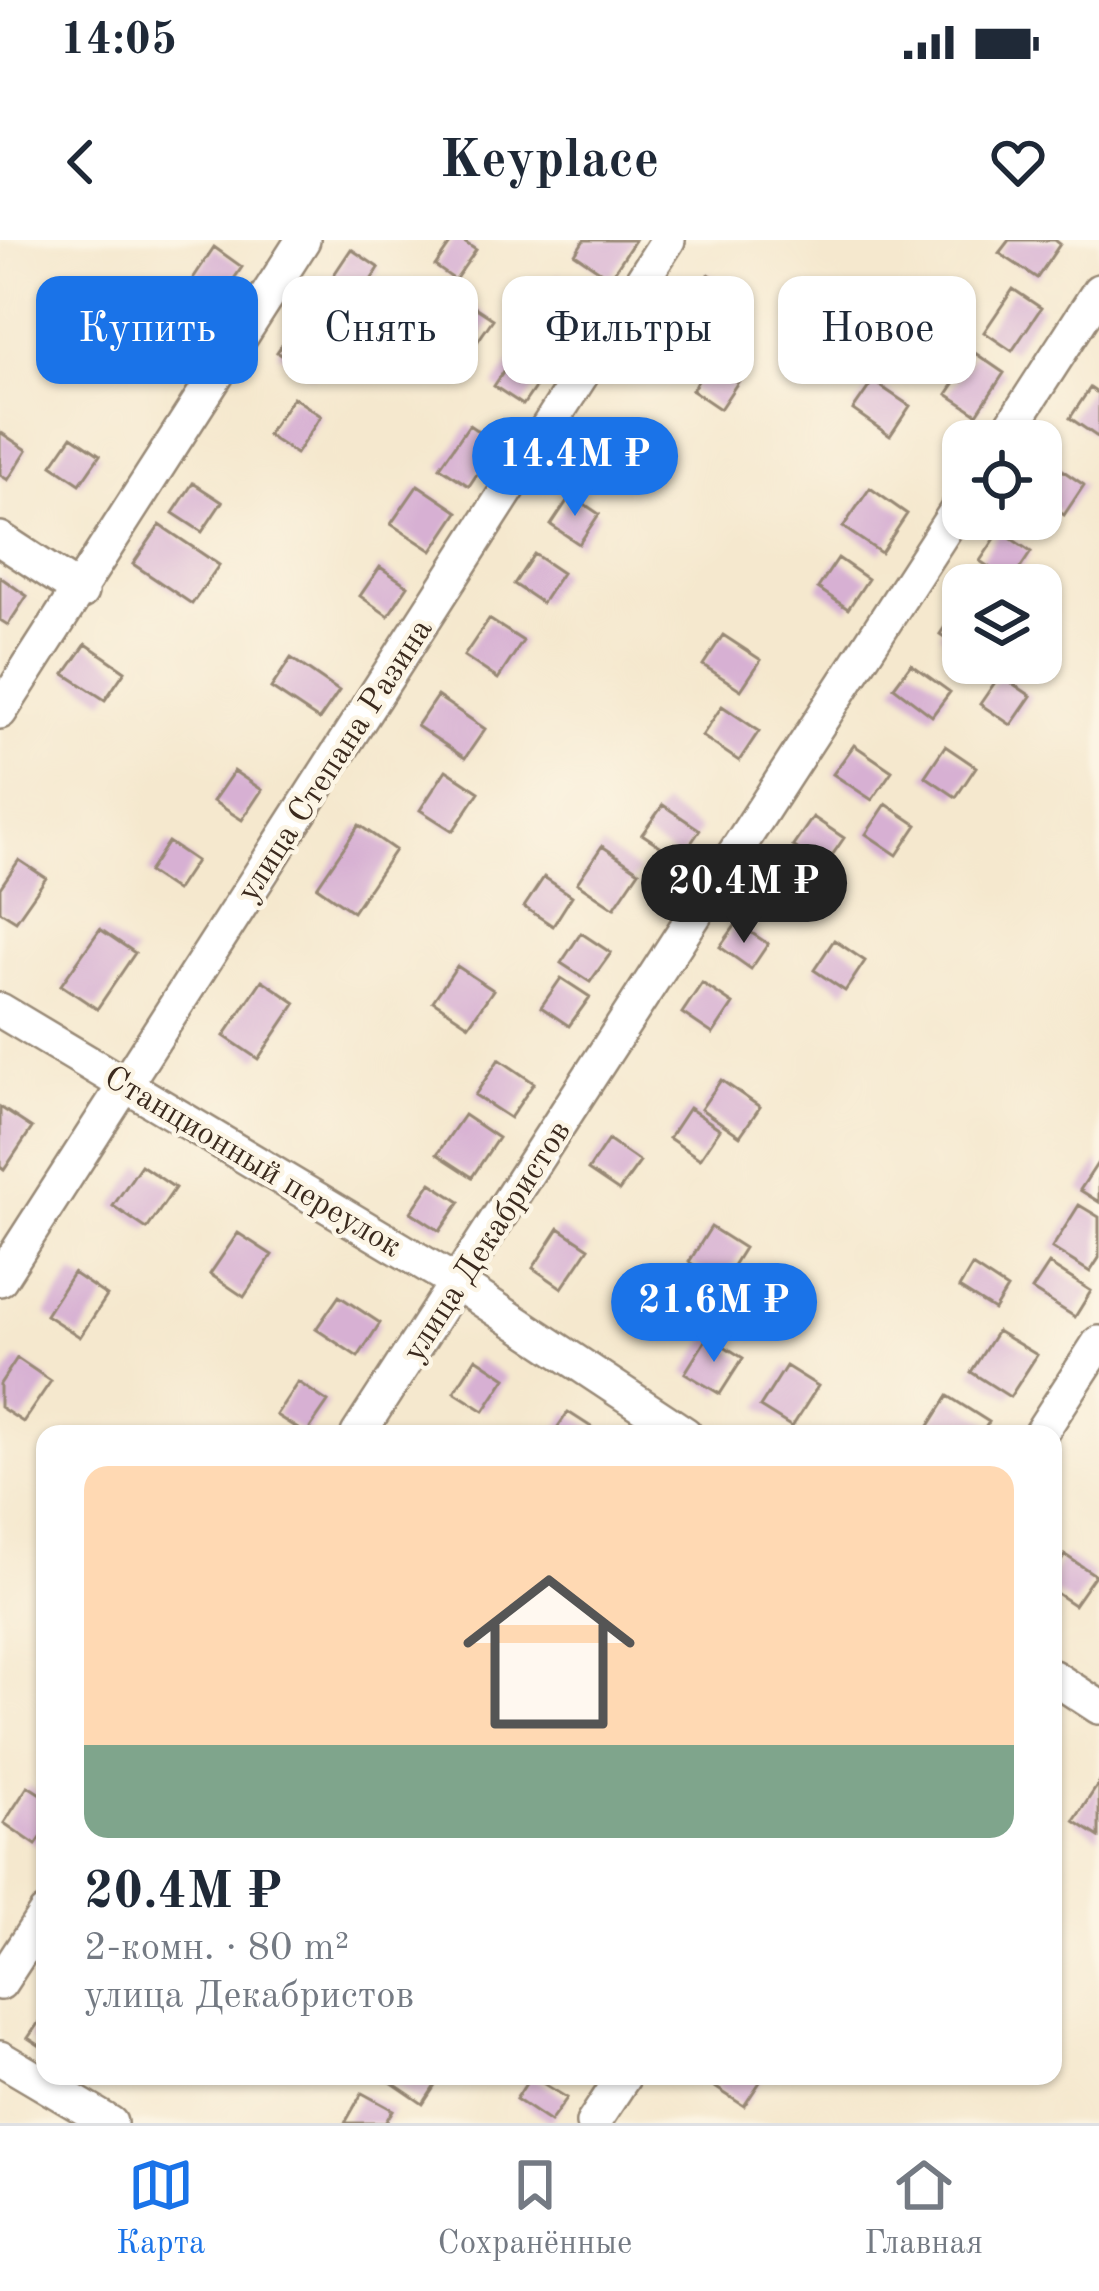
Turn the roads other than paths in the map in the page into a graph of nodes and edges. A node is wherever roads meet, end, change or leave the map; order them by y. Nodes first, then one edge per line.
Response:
1 (303, 240) edge
2 (668, 240) edge
3 (1099, 291) edge
4 (1016, 420) edge
5 (942, 533) edge
6 (0, 539) edge
7 (81, 592) junction
8 (0, 712) edge
9 (0, 1010) edge
10 (124, 1082) junction
11 (0, 1279) edge
12 (457, 1283) junction
13 (1099, 1343) edge
14 (364, 1425) edge
15 (671, 1425) edge
16 (1046, 1425) edge
17 (1062, 1683) edge
18 (1099, 1707) edge
19 (36, 1928) edge
20 (0, 1982) edge
21 (0, 2058) edge
22 (36, 2079) edge
23 (46, 2085) edge
24 (618, 2085) edge
25 (110, 2123) edge
26 (593, 2123) edge

1 - 7 street
2 - 10 street, улица Степана Разина
3 - 4 street
5 - 12 street, улица Декабристов
6 - 7 street
7 - 8 street
9 - 10 street, Станционный переулок
10 - 11 street, улица Степана Разина
10 - 12 street, Станционный переулок
12 - 14 street, улица Декабристов
12 - 15 street, Станционный переулок
13 - 16 street
17 - 18 street
19 - 20 street
21 - 22 street
23 - 25 street
24 - 26 street

